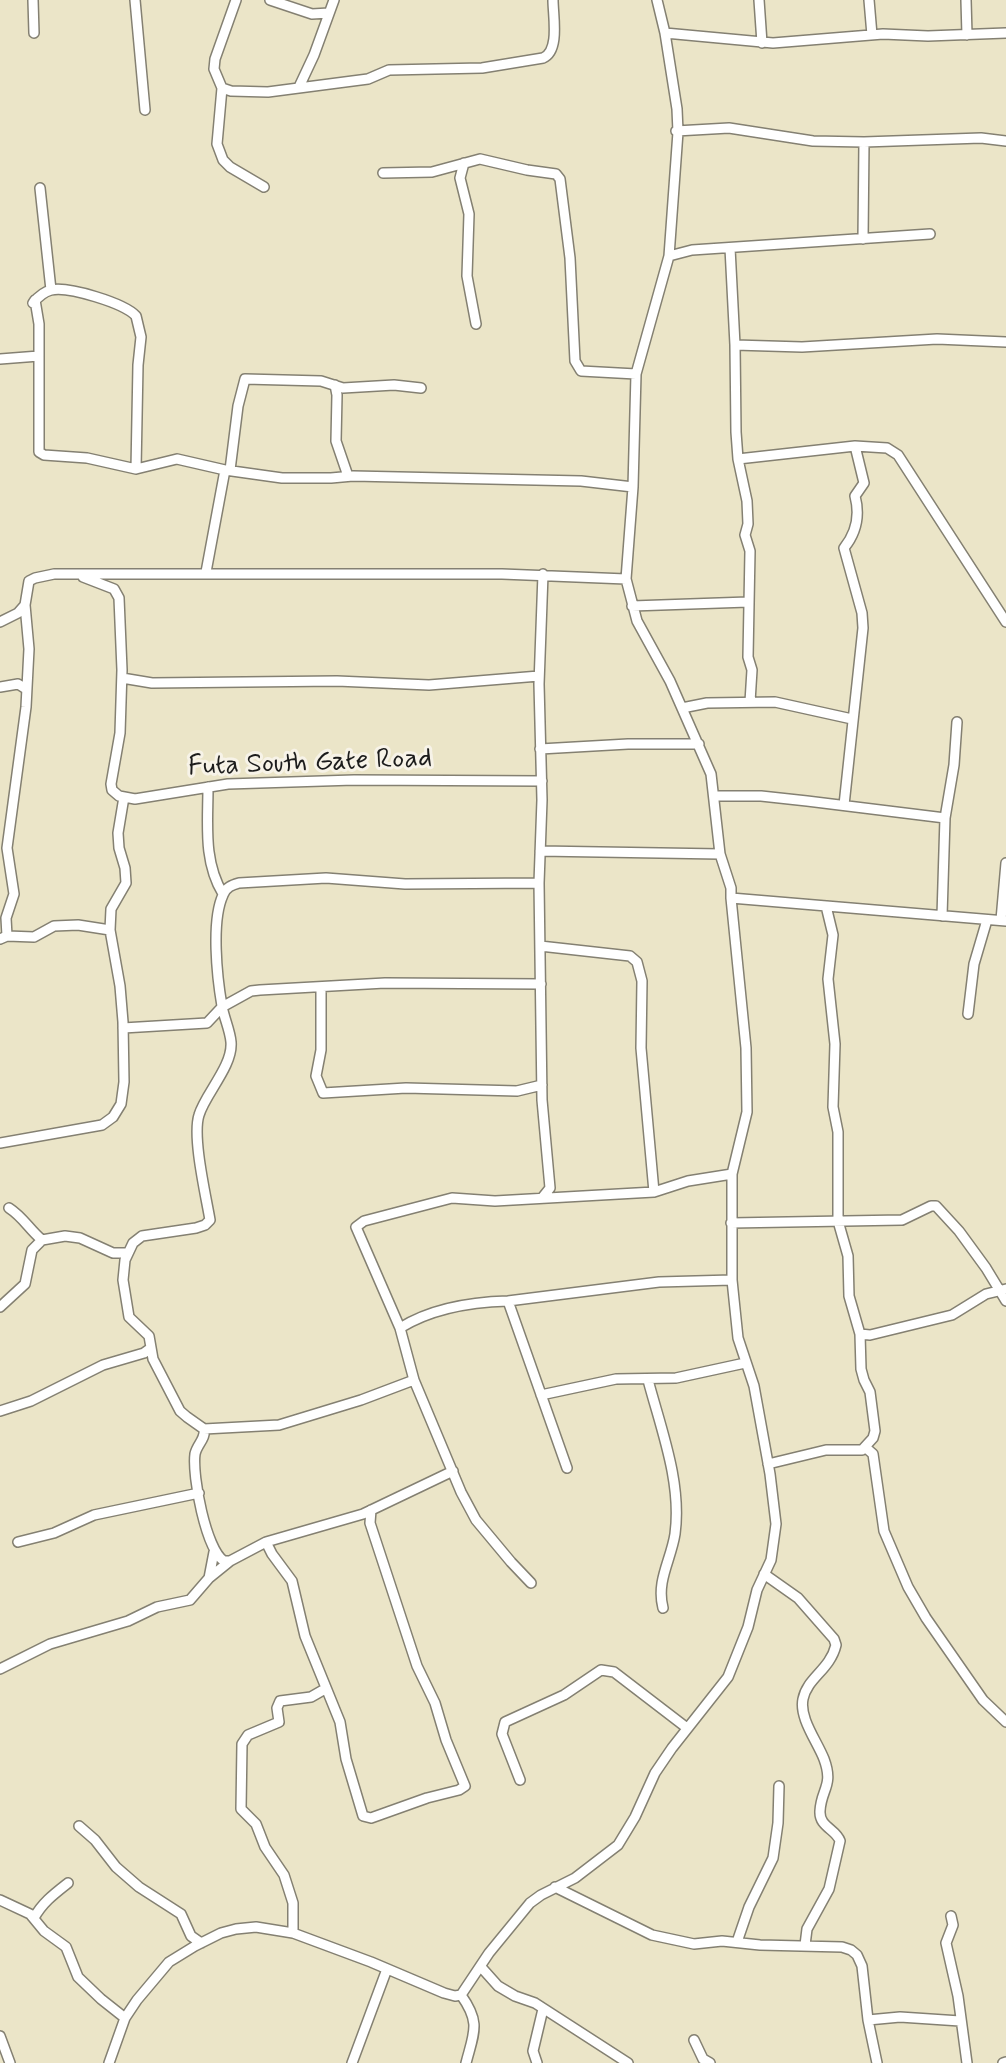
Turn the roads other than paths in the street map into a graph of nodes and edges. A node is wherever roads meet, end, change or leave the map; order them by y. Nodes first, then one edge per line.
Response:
1 (33, 0) edge
2 (135, 0) edge
3 (236, 0) edge
4 (270, 0) edge
5 (334, 0) edge
6 (553, 0) edge
7 (657, 0) edge
8 (759, 0) edge
9 (869, 0) edge
10 (966, 0) edge
11 (329, 13) junction
12 (34, 33) dead end
13 (665, 33) junction
14 (1006, 33) edge
15 (872, 35) junction
16 (967, 35) junction
17 (762, 43) junction
18 (299, 87) junction
19 (222, 89) junction
20 (145, 110) dead end
21 (677, 131) junction
22 (1006, 141) edge
23 (864, 142) junction
24 (464, 163) junction
25 (449, 169) junction
26 (383, 173) dead end
27 (460, 178) junction
28 (264, 187) dead end
29 (40, 188) dead end
30 (930, 234) dead end
31 (863, 239) junction
32 (730, 248) junction
33 (669, 256) junction
34 (51, 290) junction
35 (475, 324) dead end
36 (1006, 342) edge
37 (735, 345) junction
38 (38, 356) junction
39 (0, 359) edge
40 (636, 374) junction
41 (335, 385) junction
42 (421, 388) dead end
43 (855, 446) junction
44 (738, 458) junction
45 (136, 469) junction
46 (228, 470) junction
47 (348, 476) junction
48 (633, 487) junction
49 (206, 572) junction
50 (74, 574) junction
51 (543, 574) junction
52 (626, 579) junction
53 (748, 602) junction
54 (25, 605) junction
55 (632, 606) junction
56 (0, 622) edge
57 (1006, 622) edge
58 (539, 676) junction
59 (122, 678) junction
60 (0, 687) edge
61 (26, 689) junction
62 (750, 702) junction
63 (682, 708) junction
64 (852, 719) junction
65 (957, 722) dead end
66 (699, 744) junction
67 (540, 749) junction
68 (542, 781) junction
69 (208, 787) junction
70 (715, 796) junction
71 (124, 797) junction
72 (844, 805) junction
73 (945, 818) junction
74 (4, 841) edge
75 (540, 851) junction
76 (720, 854) junction
77 (1006, 863) edge
78 (539, 883) junction
79 (223, 894) junction
80 (731, 898) junction
81 (826, 906) junction
82 (942, 916) junction
83 (987, 920) junction
84 (1003, 920) edge
85 (110, 930) junction
86 (4, 937) edge
87 (540, 946) junction
88 (541, 985) junction
89 (321, 987) junction
90 (222, 1007) junction
91 (968, 1014) dead end
92 (123, 1028) junction
93 (542, 1085) junction
94 (0, 1143) edge
95 (732, 1174) junction
96 (550, 1188) junction
97 (654, 1192) junction
98 (562, 1197) junction
99 (542, 1198) junction
100 (9, 1208) dead end
101 (838, 1221) junction
102 (731, 1223) junction
103 (41, 1240) junction
104 (126, 1253) junction
105 (732, 1280) junction
106 (1003, 1290) edge
107 (508, 1301) junction
108 (1006, 1301) edge
109 (0, 1307) edge
110 (400, 1328) junction
111 (860, 1334) junction
112 (151, 1348) junction
113 (745, 1363) junction
114 (414, 1380) junction
115 (648, 1380) junction
116 (541, 1395) junction
117 (0, 1411) edge
118 (204, 1429) junction
119 (862, 1450) junction
120 (768, 1464) junction
121 (567, 1468) dead end
122 (453, 1471) junction
123 (199, 1493) junction
124 (371, 1510) junction
125 (18, 1542) dead end
126 (267, 1542) junction
127 (214, 1552) junction
128 (230, 1561) junction
129 (764, 1574) junction
130 (209, 1578) junction
131 (531, 1583) dead end
132 (663, 1608) dead end
133 (0, 1669) edge
134 (325, 1689) junction
135 (1006, 1722) edge
136 (687, 1728) junction
137 (520, 1780) dead end
138 (779, 1786) dead end
139 (79, 1826) dead end
140 (68, 1883) dead end
141 (555, 1887) junction
142 (0, 1900) edge
143 (951, 1916) dead end
144 (34, 1918) junction
145 (293, 1933) junction
146 (737, 1942) junction
147 (201, 1943) junction
148 (805, 1945) junction
149 (481, 1967) junction
150 (387, 1969) junction
151 (460, 1995) junction
152 (543, 2009) junction
153 (125, 2018) junction
154 (868, 2020) junction
155 (960, 2021) junction
156 (0, 2036) edge
157 (694, 2040) dead end
158 (10, 2063) edge
159 (109, 2063) edge
160 (352, 2063) edge
161 (466, 2063) edge
162 (537, 2063) edge
163 (628, 2063) edge
164 (710, 2063) edge
165 (877, 2063) edge
166 (967, 2063) edge

1 - 12 street
2 - 20 street
3 - 19 street
4 - 11 street
5 - 11 street
6 - 18 street
7 - 13 street
8 - 17 street
9 - 15 street
10 - 16 street
11 - 18 street
13 - 17 street
13 - 21 street
14 - 16 street
15 - 16 street
15 - 17 street
18 - 19 street
19 - 28 street
21 - 23 street
21 - 33 street
22 - 23 street
23 - 31 street
24 - 25 street
24 - 27 street
24 - 40 street
25 - 26 street
25 - 27 street
27 - 35 street
29 - 34 street
30 - 31 street
31 - 32 street
32 - 33 street
32 - 37 street
33 - 40 street
34 - 38 street
34 - 45 street
36 - 37 street
37 - 44 street
38 - 39 street
38 - 45 street
40 - 48 street
41 - 42 street
41 - 46 street
41 - 47 street
43 - 44 street
43 - 57 street
43 - 64 street
44 - 53 street
45 - 46 street
46 - 47 street
46 - 49 street
47 - 48 street
48 - 52 street
49 - 50 street
49 - 51 street
50 - 54 street
50 - 59 street
51 - 52 street
51 - 58 street
52 - 55 street
53 - 55 street
53 - 62 street
54 - 56 street
54 - 61 street
55 - 63 street
58 - 59 street
58 - 67 street
59 - 71 street
60 - 61 street
61 - 74 street
62 - 63 street
62 - 64 street
63 - 66 street
64 - 72 street
65 - 73 street
66 - 67 street
66 - 70 street
67 - 68 street
68 - 69 street, Futa South Gate Road
68 - 75 street
69 - 71 street, Futa South Gate Road
69 - 79 street
70 - 72 street
70 - 76 street
71 - 85 street
72 - 73 street
73 - 82 street
74 - 86 street
75 - 76 street
75 - 78 street
76 - 80 street
77 - 84 street
78 - 79 street
78 - 87 street
79 - 90 street
80 - 81 street
80 - 95 street
81 - 82 street
81 - 101 street
82 - 83 street
83 - 84 street
83 - 91 street
85 - 86 street
85 - 92 street
87 - 88 street
87 - 97 street
88 - 89 street
88 - 93 street
89 - 90 street
89 - 93 street
90 - 92 street
90 - 104 street
92 - 94 street
93 - 96 street
95 - 97 street
95 - 102 street
96 - 98 street
96 - 99 street
97 - 98 street
98 - 99 street
99 - 110 street
100 - 103 street
101 - 102 street
101 - 106 street
101 - 111 street
102 - 105 street
103 - 104 street
103 - 109 street
104 - 112 street
105 - 107 street
105 - 113 street
106 - 108 street
106 - 111 street
107 - 110 street
107 - 116 street
110 - 114 street
111 - 119 street
112 - 117 street
112 - 118 street
113 - 115 street
113 - 120 street
114 - 118 street
114 - 122 street
115 - 116 street
115 - 132 street
116 - 121 street
118 - 123 street
119 - 120 street
119 - 135 street
120 - 129 street
122 - 124 street
122 - 131 street
123 - 125 street
123 - 127 street
124 - 126 street
124 - 134 street
126 - 128 street
126 - 134 street
127 - 128 street
127 - 130 street
128 - 130 street
129 - 136 street
129 - 148 street
130 - 133 street
134 - 145 street
136 - 137 street
136 - 141 street
138 - 146 street
139 - 147 street
140 - 144 street
141 - 146 street
141 - 149 street
142 - 144 street
143 - 155 street
144 - 153 street
145 - 147 street
145 - 150 street
146 - 148 street
147 - 153 street
148 - 154 street
149 - 151 street
149 - 152 street
150 - 151 street
150 - 160 street
151 - 161 street
152 - 162 street
152 - 163 street
153 - 159 street
154 - 155 street
154 - 165 street
155 - 166 street
156 - 158 street
157 - 164 street

